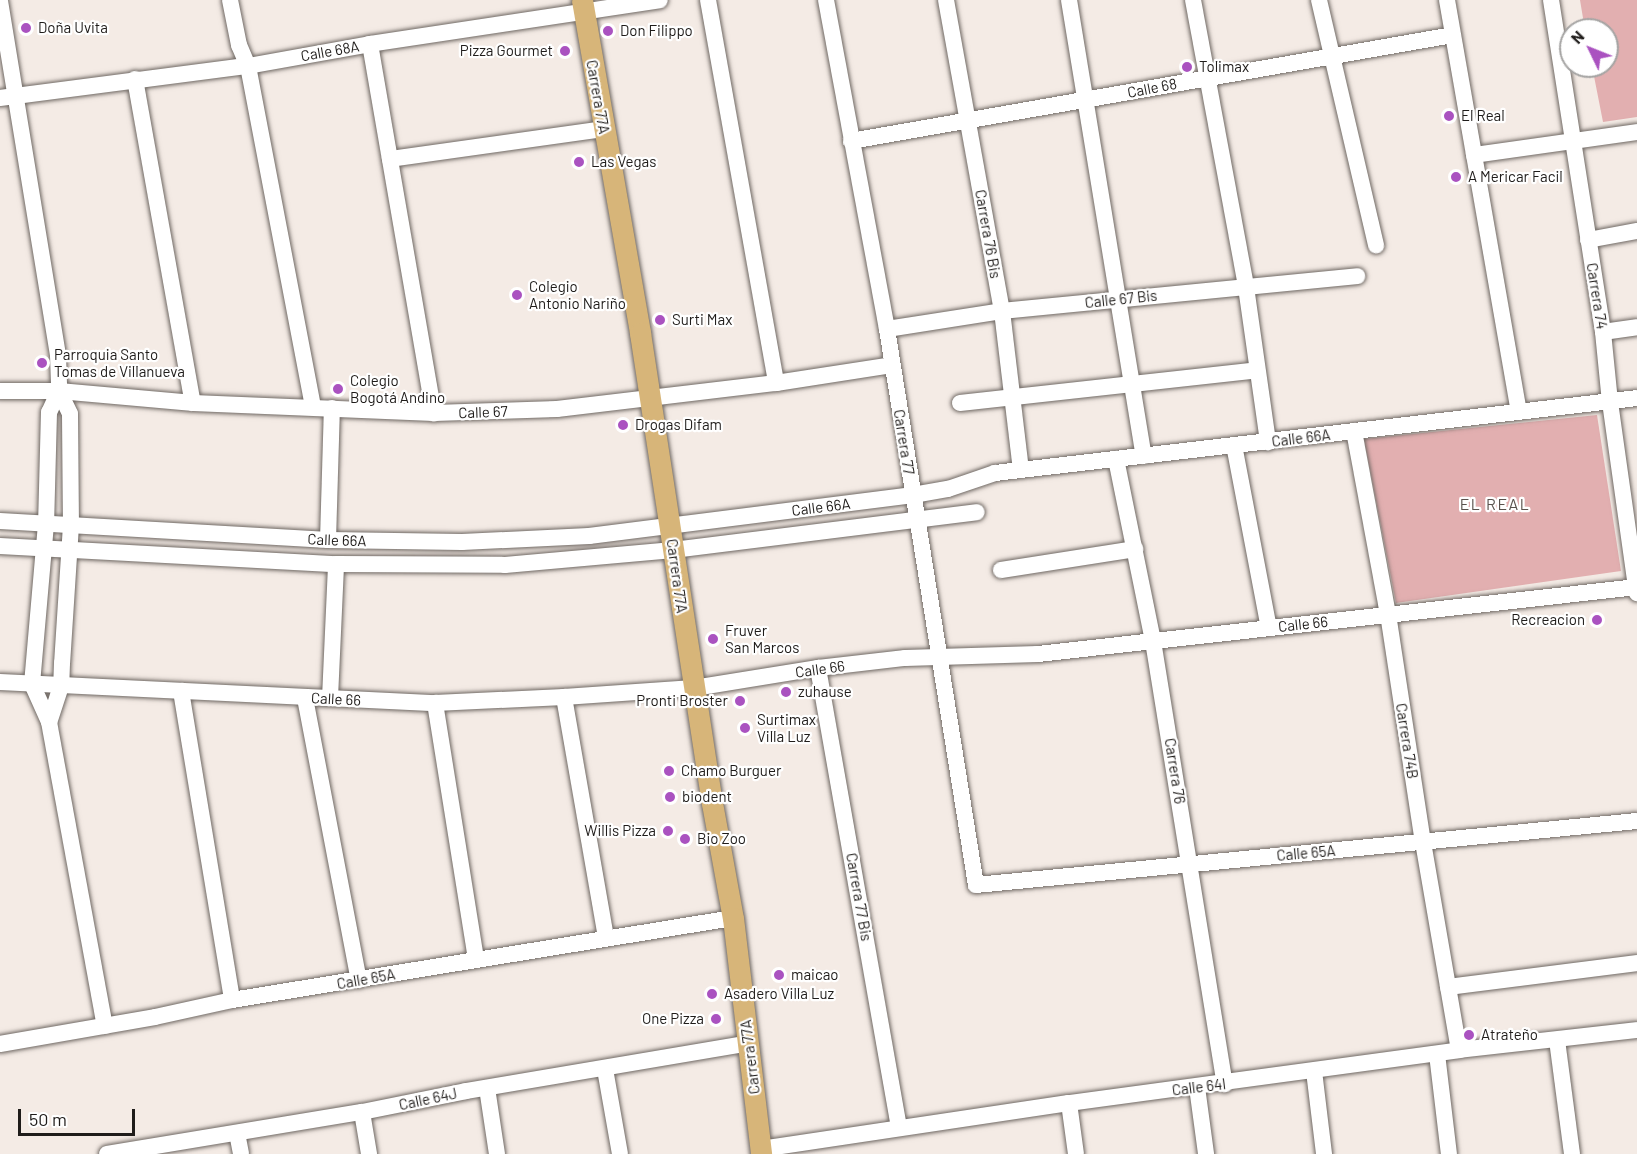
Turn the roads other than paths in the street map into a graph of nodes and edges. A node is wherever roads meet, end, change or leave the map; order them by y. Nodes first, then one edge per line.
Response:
1 (231, 0) edge
2 (660, 0) edge
3 (708, 0) edge
4 (826, 0) edge
5 (946, 0) edge
6 (1069, 0) edge
7 (1193, 0) edge
8 (1319, 0) edge
9 (1447, 0) edge
10 (1551, 0) edge
11 (0, 1) edge
12 (583, 6) edge
13 (1453, 35) junction
14 (370, 44) junction
15 (1330, 55) junction
16 (248, 66) junction
17 (1207, 78) junction
18 (135, 79) junction
19 (7, 97) edge
20 (1086, 100) junction
21 (968, 121) junction
22 (604, 129) junction
23 (1637, 132) edge
24 (851, 141) junction
25 (1573, 142) junction
26 (1474, 155) junction
27 (390, 159) junction
28 (1637, 231) edge
29 (1588, 240) junction
30 (1376, 245) dead end
31 (1357, 276) dead end
32 (1246, 287) junction
33 (1119, 299) junction
34 (1002, 311) junction
35 (1637, 327) edge
36 (887, 329) junction
37 (1603, 332) junction
38 (892, 365) junction
39 (1257, 370) junction
40 (776, 383) junction
41 (1133, 384) junction
42 (0, 391) edge
43 (59, 392) junction
44 (1014, 396) junction
45 (650, 398) junction
46 (1637, 398) edge
47 (1610, 402) junction
48 (193, 403) junction
49 (960, 403) dead end
50 (313, 407) junction
51 (332, 408) junction
52 (1519, 412) junction
53 (434, 413) junction
54 (1354, 431) junction
55 (1268, 442) junction
56 (1234, 445) junction
57 (1144, 456) junction
58 (1116, 459) junction
59 (1021, 470) junction
60 (913, 495) junction
61 (977, 513) dead end
62 (916, 520) junction
63 (0, 521) edge
64 (46, 524) junction
65 (71, 525) junction
66 (670, 526) junction
67 (328, 540) junction
68 (0, 546) edge
69 (44, 549) junction
70 (1135, 549) junction
71 (68, 550) junction
72 (673, 550) junction
73 (336, 564) junction
74 (1001, 570) dead end
75 (1637, 589) edge
76 (1388, 614) junction
77 (1269, 628) junction
78 (1153, 641) junction
79 (939, 656) junction
80 (818, 668) junction
81 (0, 682) edge
82 (33, 684) junction
83 (61, 686) junction
84 (694, 687) junction
85 (181, 691) junction
86 (564, 697) junction
87 (305, 698) junction
88 (330, 698) junction
89 (435, 703) junction
90 (50, 722) junction
91 (1637, 821) edge
92 (1423, 842) junction
93 (1190, 864) junction
94 (976, 885) joint
95 (733, 918) junction
96 (606, 938) junction
97 (476, 960) junction
98 (1637, 963) edge
99 (359, 980) junction
100 (1448, 987) junction
101 (232, 1000) junction
102 (105, 1026) junction
103 (1637, 1030) edge
104 (1557, 1040) junction
105 (749, 1043) junction
106 (0, 1044) edge
107 (1459, 1050) junction
108 (1437, 1054) junction
109 (605, 1069) junction
110 (1314, 1071) junction
111 (1225, 1084) junction
112 (1197, 1087) junction
113 (486, 1088) junction
114 (1069, 1103) junction
115 (362, 1113) junction
116 (899, 1127) junction
117 (237, 1133) junction
118 (761, 1152) edge
119 (111, 1154) edge
120 (241, 1154) edge
121 (369, 1154) edge
122 (497, 1154) edge
123 (620, 1154) edge
124 (1076, 1154) edge
125 (1206, 1154) edge
126 (1324, 1154) edge
127 (1449, 1154) edge
128 (1572, 1154) edge

1 - 16 street
2 - 12 street, Calle 68A
3 - 40 street
4 - 24 street, Carrera 77
5 - 21 street, Carrera 76 Bis
6 - 20 street
7 - 17 street
8 - 15 street
9 - 13 street
10 - 25 street, Carrera 74
11 - 19 street
12 - 14 street, Calle 68A
12 - 22 main road, Carrera 77A
13 - 15 street, Calle 68
13 - 26 street
14 - 16 street, Calle 68A
14 - 27 street
15 - 17 street, Calle 68
15 - 30 street
16 - 18 street, Calle 68A
16 - 50 street
17 - 20 street, Calle 68
17 - 32 street
18 - 19 street, Calle 68A
18 - 48 street
19 - 43 street
20 - 21 street, Calle 68
20 - 33 street
21 - 24 street, Calle 68
21 - 34 street, Carrera 76 Bis
22 - 27 street
22 - 45 main road, Carrera 77A
23 - 25 street
24 - 36 street, Carrera 77
25 - 26 street
25 - 29 street, Carrera 74
26 - 52 street
27 - 53 street
28 - 29 street
29 - 37 street, Carrera 74
31 - 32 street, Calle 67 Bis
32 - 33 street, Calle 67 Bis
32 - 39 street
33 - 34 street, Calle 67 Bis
33 - 41 street
34 - 36 street, Calle 67 Bis
34 - 44 street, Carrera 76 Bis
35 - 37 street
36 - 38 street, Carrera 77
37 - 47 street, Carrera 74
38 - 40 street, Calle 67
38 - 60 street, Carrera 77
39 - 41 street
39 - 55 street
40 - 45 street, Calle 67
41 - 44 street
41 - 57 street
42 - 43 street, Calle 67
43 - 48 street, Calle 67
43 - 64 street
43 - 65 street
44 - 49 street
44 - 59 street, Carrera 76 Bis
45 - 53 street, Calle 67
45 - 66 main road, Carrera 77A
46 - 47 street, Calle 66A
47 - 52 street, Calle 66A
47 - 75 street, Carrera 74
48 - 50 street, Calle 67
50 - 51 street, Calle 67
51 - 53 street, Calle 67
51 - 67 street
52 - 54 street, Calle 66A
54 - 55 street, Calle 66A
54 - 76 street, Carrera 74B
55 - 56 street, Calle 66A
56 - 57 street, Calle 66A
56 - 77 street
57 - 58 street, Calle 66A
58 - 59 street, Calle 66A
58 - 70 street, Carrera 76
59 - 60 street, Calle 66A
60 - 62 street, Carrera 77
60 - 66 street, Calle 66A
61 - 62 street, Calle 66A
62 - 72 street, Calle 66A
62 - 79 street, Carrera 77
63 - 64 street, Calle 66A
64 - 65 street, Calle 66A
64 - 69 street
65 - 67 street, Calle 66A
65 - 71 street
66 - 67 street, Calle 66A
66 - 72 main road, Carrera 77A
68 - 69 street, Calle 66A
69 - 71 street, Calle 66A
69 - 82 street
70 - 74 street
70 - 78 street, Carrera 76
71 - 73 street, Calle 66A
71 - 83 street
72 - 73 street, Calle 66A
72 - 84 main road, Carrera 77A
73 - 88 street
75 - 76 street, Calle 66
76 - 77 street, Calle 66
76 - 92 street, Carrera 74B
77 - 78 street, Calle 66
78 - 79 street, Calle 66
78 - 93 street, Carrera 76
79 - 80 street, Calle 66
79 - 94 street, Carrera 77
80 - 84 street, Calle 66
80 - 116 street, Carrera 77 Bis
81 - 82 street, Calle 66
82 - 83 street, Calle 66
82 - 90 street
83 - 85 street, Calle 66
83 - 90 street
84 - 86 street, Calle 66
84 - 95 main road, Carrera 77A
85 - 87 street, Calle 66
85 - 101 street
86 - 89 street, Calle 66
86 - 96 street
87 - 88 street, Calle 66
87 - 99 street
88 - 89 street, Calle 66
89 - 97 street
90 - 102 street
91 - 92 street, Calle 65A
92 - 93 street, Calle 65A
92 - 100 street, Carrera 74B
93 - 94 street, Calle 65A
93 - 111 street, Carrera 76
95 - 96 street, Calle 65A
95 - 105 main road, Carrera 77A
96 - 97 street, Calle 65A
97 - 99 street, Calle 65A
98 - 100 street
99 - 101 street, Calle 65A
100 - 107 street, Carrera 74B
101 - 102 street, Calle 65A
102 - 106 street, Calle 65A
103 - 104 street, Calle 64I
104 - 107 street, Calle 64I
104 - 128 street
105 - 109 street, Calle 64J
105 - 118 main road, Carrera 77A
107 - 108 street, Calle 64I
108 - 110 street, Calle 64I
108 - 127 street
109 - 113 street, Calle 64J
109 - 123 street
110 - 111 street, Calle 64I
110 - 126 street
111 - 112 street, Calle 64I
112 - 114 street, Calle 64I
112 - 125 street
113 - 115 street, Calle 64J
113 - 122 street
114 - 116 street, Calle 64I
114 - 124 street
115 - 117 street, Calle 64J
115 - 121 street
116 - 118 street, Calle 64I
117 - 119 street, Calle 64J
117 - 120 street

